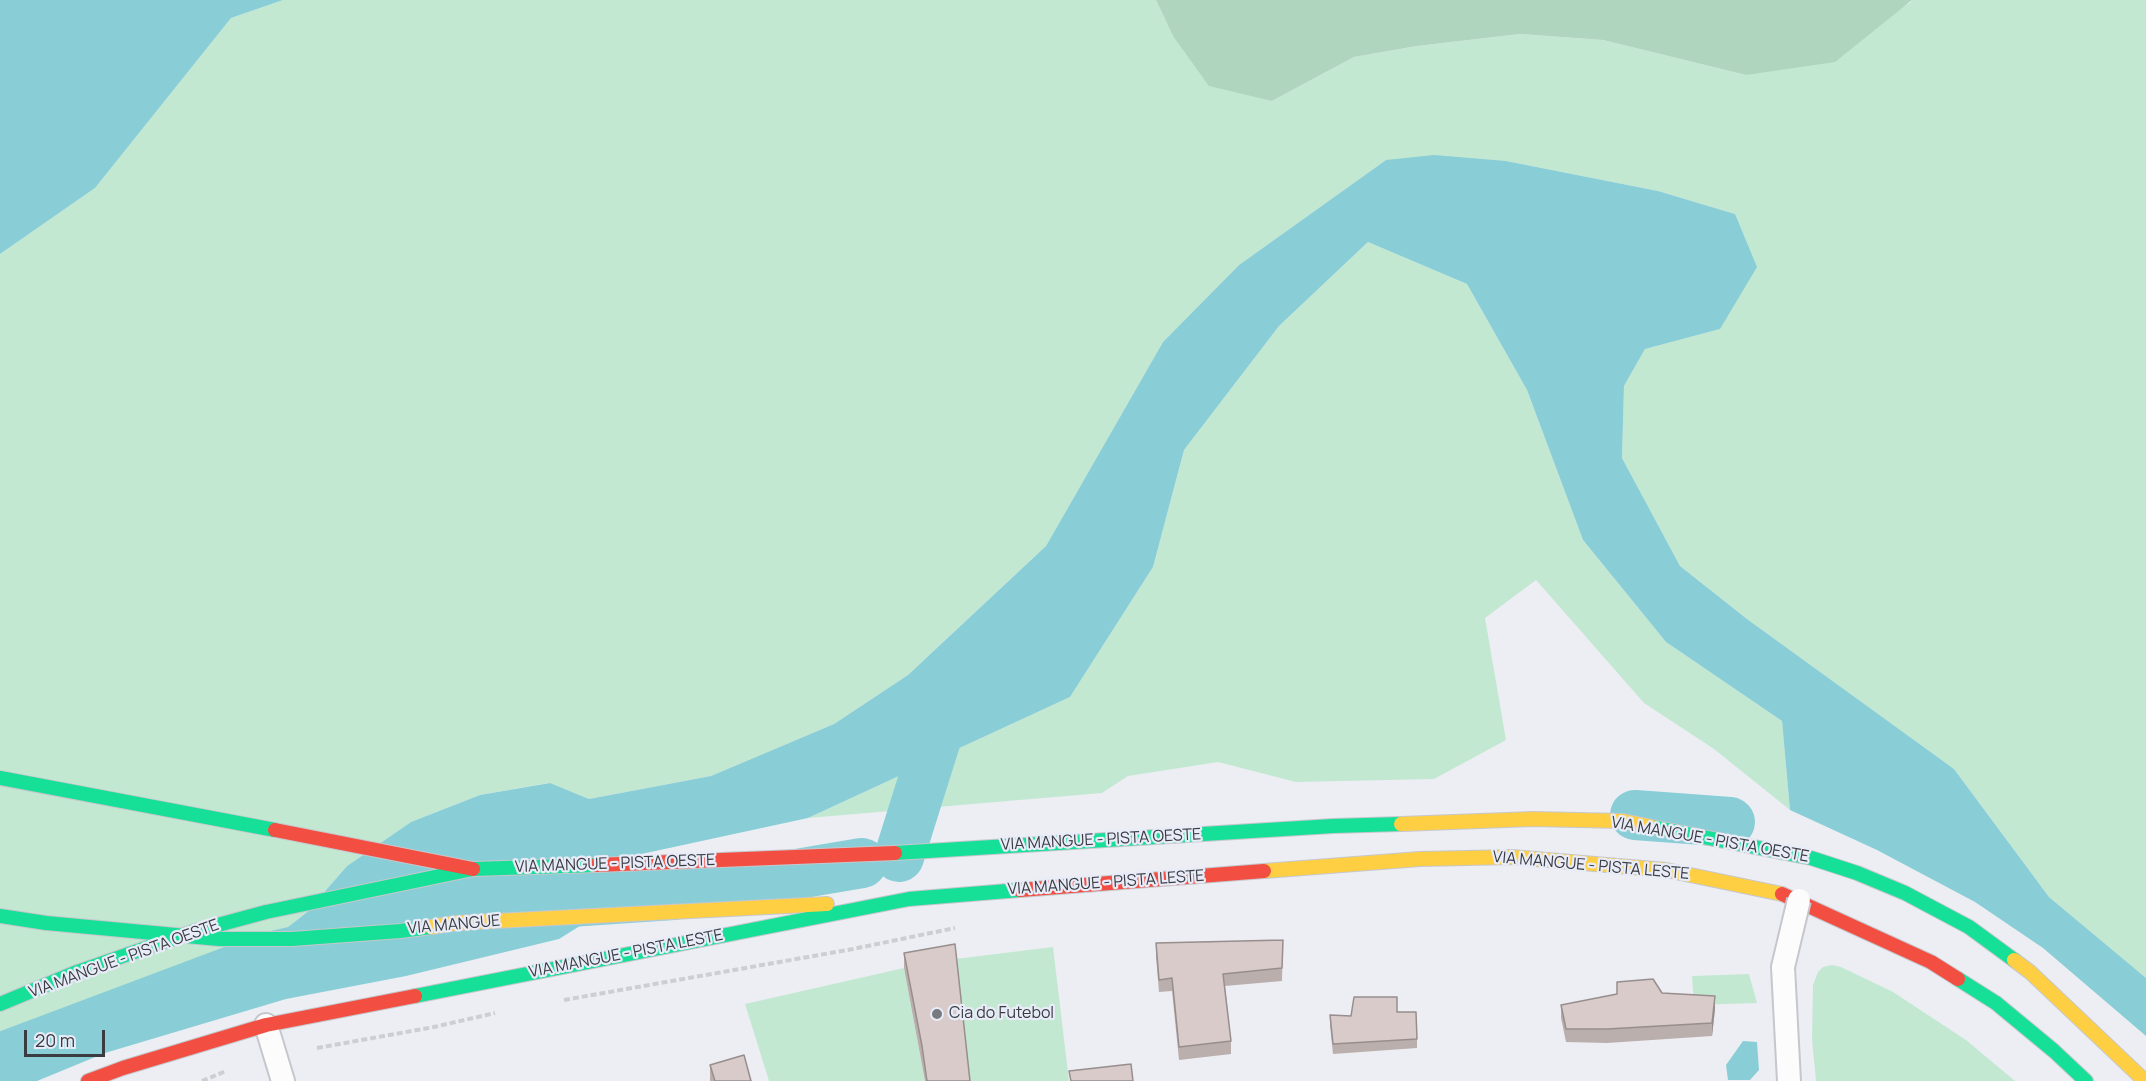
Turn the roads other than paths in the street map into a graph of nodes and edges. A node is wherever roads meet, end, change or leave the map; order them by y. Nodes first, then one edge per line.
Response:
1 (0, 778) edge
2 (473, 868) junction
3 (909, 899) junction
4 (1799, 900) junction
5 (0, 916) edge
6 (0, 1004) edge
7 (266, 1024) junction
8 (123, 1068) junction
9 (88, 1081) edge
10 (103, 1081) edge
11 (283, 1081) edge
12 (1789, 1081) edge
13 (2086, 1081) edge
14 (2145, 1081) edge

1 - 2 main road
2 - 6 main road, VIA MANGUE - PISTA OESTE
2 - 14 main road, VIA MANGUE - PISTA OESTE
3 - 4 main road, VIA MANGUE - PISTA LESTE
3 - 5 main road, VIA MANGUE
3 - 7 main road, VIA MANGUE - PISTA LESTE
4 - 12 street, bridge
4 - 13 main road, VIA MANGUE - PISTA LESTE
7 - 8 main road, VIA MANGUE - PISTA LESTE
7 - 11 street
8 - 9 main road, VIA MANGUE - PISTA LESTE
8 - 10 main road

